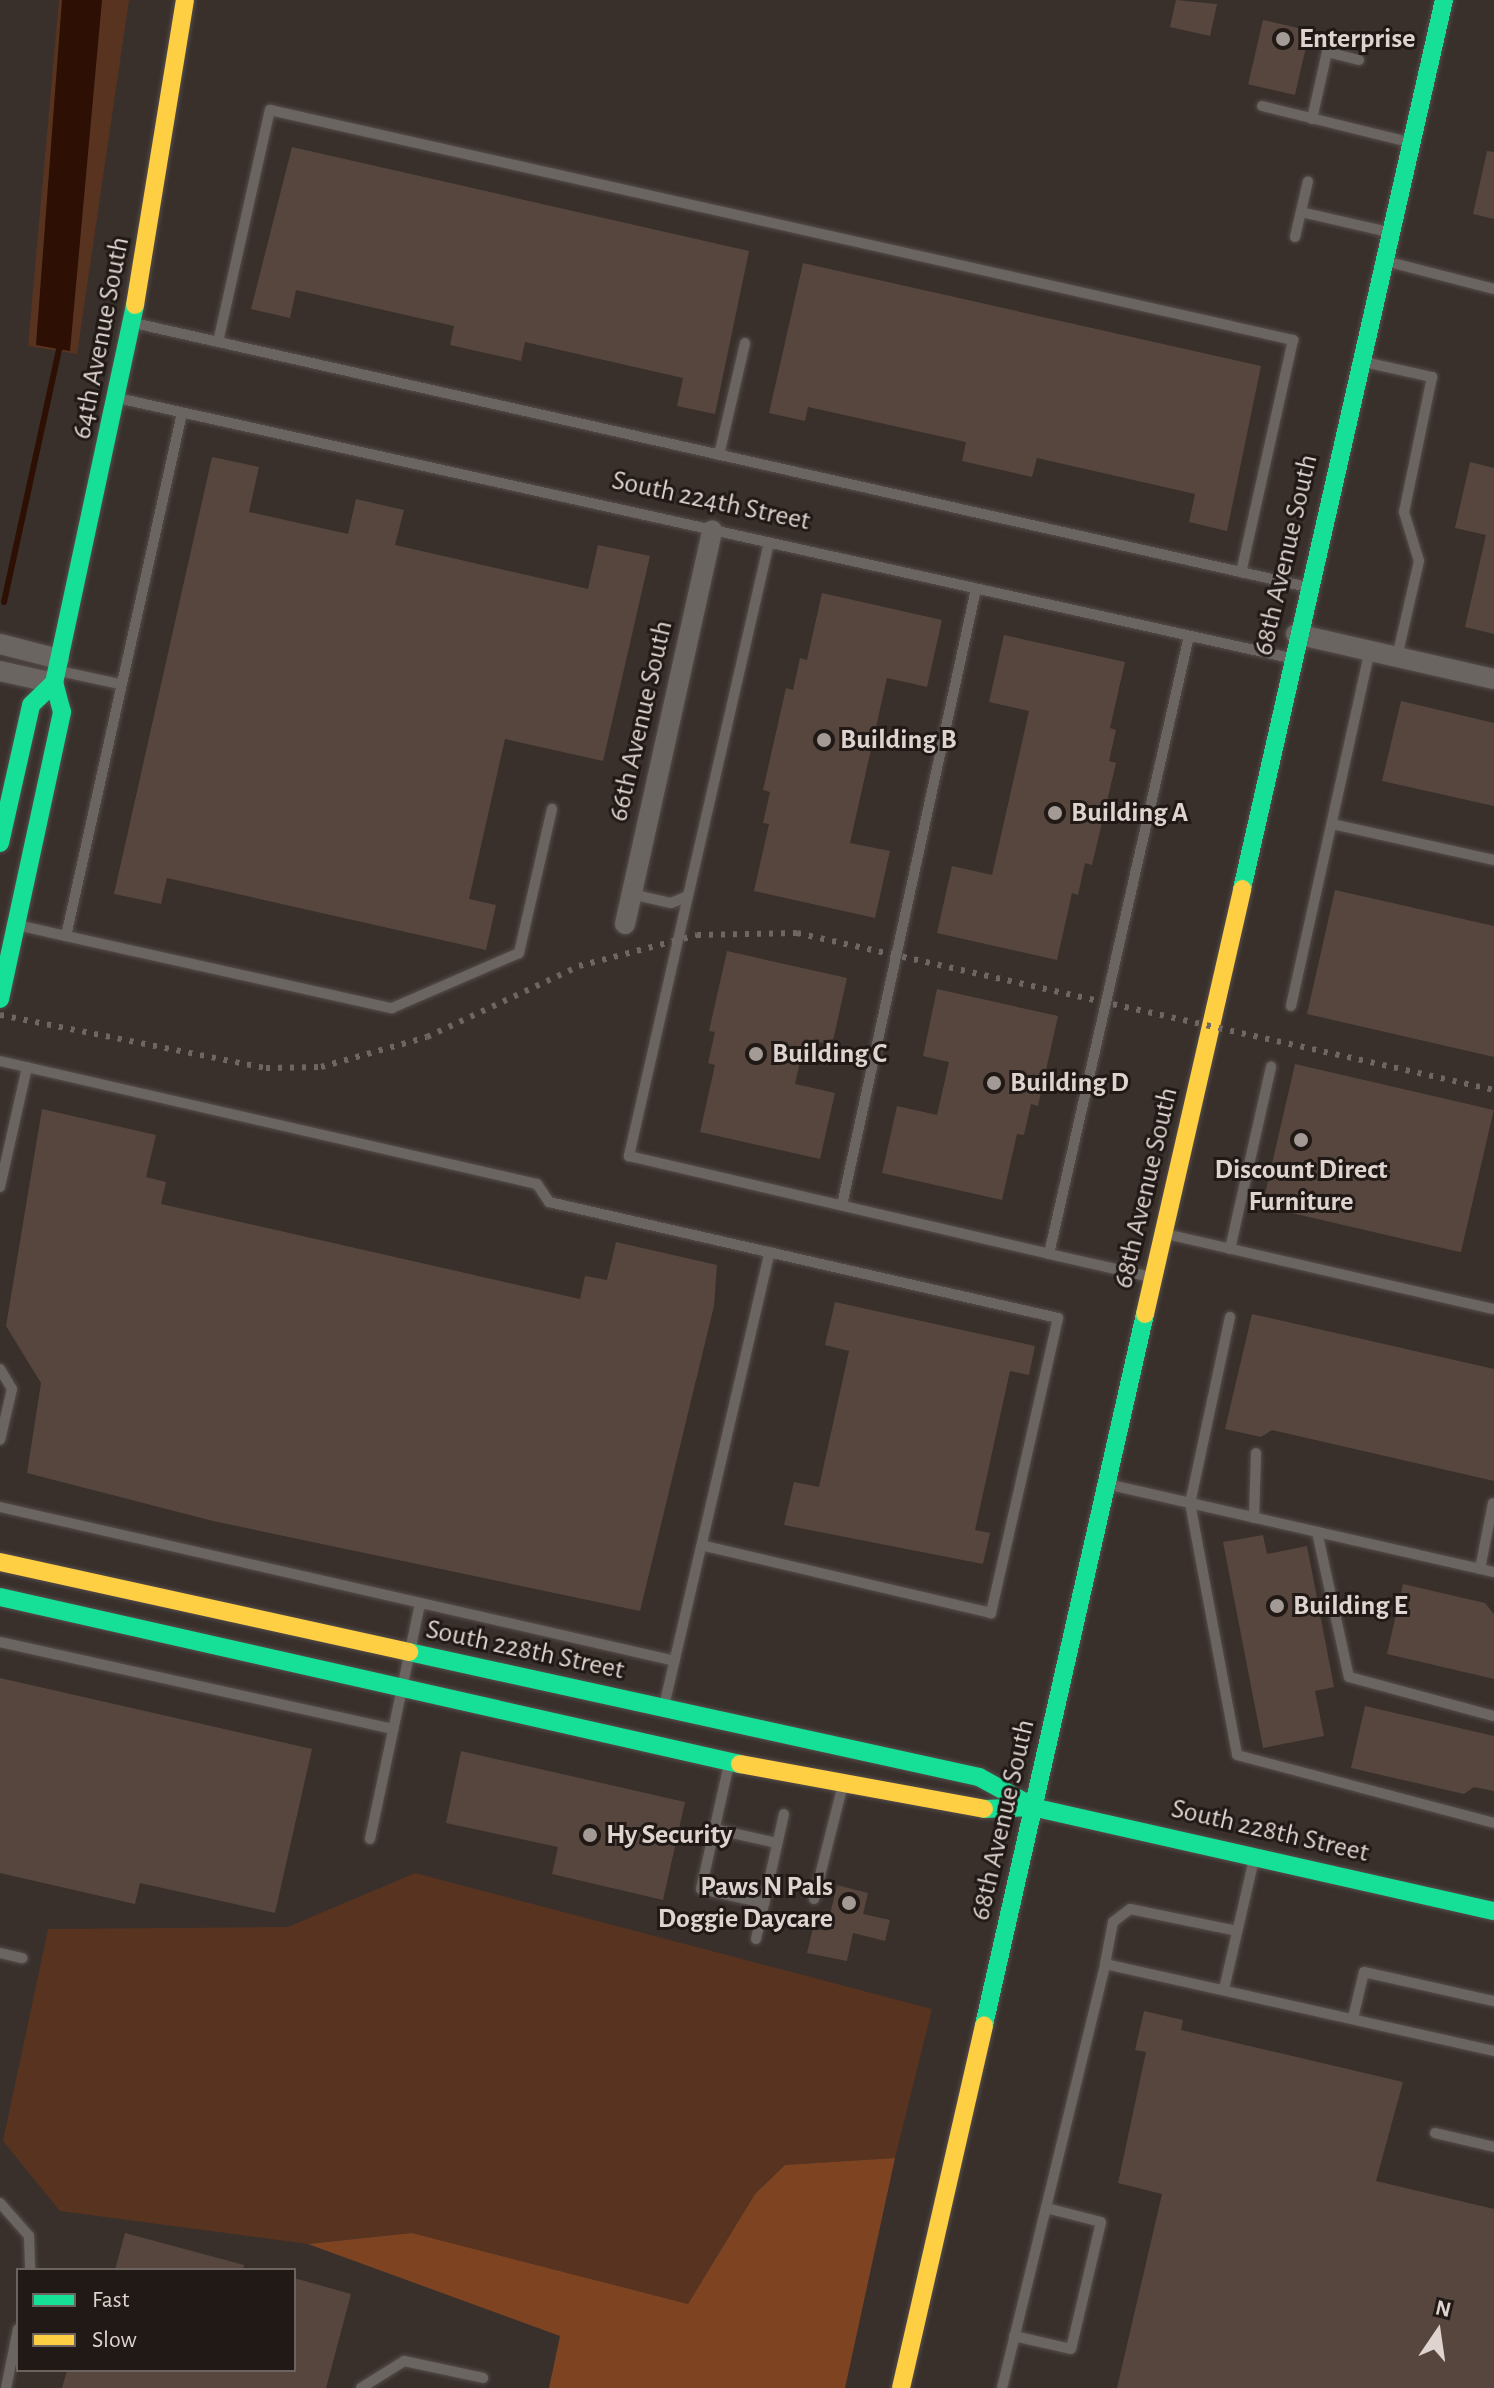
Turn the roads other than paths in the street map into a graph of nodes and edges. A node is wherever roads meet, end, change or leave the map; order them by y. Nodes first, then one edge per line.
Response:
1 (185, 0) edge
2 (1444, 0) edge
3 (1359, 60) dead end
4 (1262, 106) dead end
5 (1312, 119) junction
6 (1411, 143) junction
7 (1308, 181) dead end
8 (1301, 212) junction
9 (1390, 233) junction
10 (1295, 237) dead end
11 (1383, 261) junction
12 (1494, 289) edge
13 (133, 323) junction
14 (218, 342) junction
15 (745, 343) dead end
16 (1360, 361) junction
17 (120, 399) junction
18 (182, 413) junction
19 (719, 455) junction
20 (712, 530) junction
21 (769, 543) junction
22 (1241, 572) junction
23 (1307, 587) junction
24 (976, 589) junction
25 (1296, 634) junction
26 (1189, 636) junction
27 (0, 644) edge
28 (1370, 651) junction
29 (1397, 657) junction
30 (1290, 658) junction
31 (0, 671) edge
32 (57, 671) junction
33 (1494, 679) edge
34 (119, 684) junction
35 (552, 809) dead end
36 (1332, 824) junction
37 (0, 843) edge
38 (1494, 860) edge
39 (631, 894) junction
40 (688, 896) junction
41 (625, 924) dead end
42 (7, 928) edge
43 (66, 936) junction
44 (0, 999) edge
45 (1291, 1006) dead end
46 (0, 1061) edge
47 (27, 1067) junction
48 (1271, 1067) dead end
49 (0, 1187) edge
50 (842, 1205) junction
51 (1164, 1234) junction
52 (1230, 1249) junction
53 (770, 1252) junction
54 (1049, 1254) junction
55 (1155, 1278) junction
56 (1494, 1309) edge
57 (1230, 1317) dead end
58 (0, 1369) edge
59 (0, 1440) edge
60 (1256, 1453) dead end
61 (1109, 1485) junction
62 (1190, 1503) junction
63 (1493, 1503) edge
64 (0, 1507) edge
65 (1254, 1518) junction
66 (1317, 1532) junction
67 (702, 1545) junction
68 (0, 1562) edge
69 (1480, 1569) junction
70 (1494, 1572) edge
71 (0, 1597) edge
72 (420, 1604) junction
73 (0, 1642) edge
74 (410, 1654) junction
75 (675, 1661) junction
76 (403, 1687) junction
77 (663, 1709) junction
78 (1494, 1716) edge
79 (393, 1729) junction
80 (729, 1762) junction
81 (843, 1786) junction
82 (1032, 1807) junction
83 (784, 1814) dead end
84 (1494, 1823) edge
85 (714, 1829) junction
86 (370, 1839) dead end
87 (777, 1843) junction
88 (1255, 1857) junction
89 (814, 1899) dead end
90 (764, 1903) junction
91 (1494, 1911) edge
92 (1237, 1931) junction
93 (756, 1939) dead end
94 (0, 1953) edge
95 (22, 1958) dead end
96 (1105, 1964) junction
97 (1224, 1989) junction
98 (1494, 2001) edge
99 (1353, 2018) junction
100 (1494, 2051) edge
101 (1435, 2133) dead end
102 (1494, 2147) edge
103 (0, 2203) edge
104 (1046, 2208) junction
105 (30, 2268) edge
106 (1014, 2336) junction
107 (16, 2339) edge
108 (483, 2378) dead end
109 (6, 2388) edge
110 (361, 2388) edge
111 (901, 2388) edge
112 (1002, 2388) edge

1 - 13 main road, 64th Avenue South
2 - 6 main road, 68th Avenue South
3 - 5 lane
4 - 5 lane
5 - 6 lane
6 - 9 main road, 68th Avenue South
7 - 8 lane
8 - 9 lane
8 - 10 lane
9 - 11 main road, 68th Avenue South
11 - 12 lane
11 - 16 main road, 68th Avenue South
13 - 14 lane
13 - 17 main road, 64th Avenue South
14 - 19 lane
14 - 22 lane
15 - 19 lane
16 - 23 main road, 68th Avenue South
16 - 29 lane
17 - 18 lane, South 224th Street
17 - 32 main road, 64th Avenue South
18 - 20 lane, South 224th Street
18 - 34 lane
19 - 22 lane
20 - 21 lane, South 224th Street
20 - 39 street, 66th Avenue South
21 - 24 lane, South 224th Street
21 - 40 lane
22 - 23 lane
23 - 25 main road, 68th Avenue South
24 - 26 lane, South 224th Street
24 - 50 lane
25 - 28 street
25 - 30 main road, 68th Avenue South
26 - 30 lane, South 224th Street
26 - 54 lane
27 - 32 street
28 - 29 street
28 - 36 lane
29 - 33 street
30 - 51 main road, 68th Avenue South
31 - 32 street
32 - 34 lane
32 - 37 main road, 64th Avenue South
32 - 42 main road, 64th Avenue South
34 - 43 lane
35 - 43 lane
36 - 38 lane
36 - 45 lane
39 - 40 lane
39 - 41 street, 66th Avenue South
40 - 50 lane
42 - 43 lane
42 - 44 main road, 64th Avenue South
46 - 47 lane
47 - 49 lane
47 - 53 lane
48 - 52 lane
50 - 54 lane
51 - 52 lane
51 - 55 main road, 68th Avenue South
52 - 56 lane
53 - 67 lane
53 - 67 lane
54 - 55 lane
55 - 61 main road, 68th Avenue South
57 - 62 lane
58 - 59 lane
60 - 65 lane
61 - 62 lane
61 - 82 main road, 68th Avenue South
62 - 65 lane
62 - 84 lane
63 - 69 lane
64 - 72 lane
65 - 66 lane
66 - 69 lane
66 - 78 lane
67 - 75 lane
68 - 74 main road, South 228th Street
69 - 70 lane
71 - 76 main road, South 228th Street
72 - 74 lane
72 - 75 lane
73 - 79 lane
74 - 76 lane
74 - 77 main road, South 228th Street
75 - 77 lane
76 - 79 lane
76 - 80 main road, South 228th Street
77 - 82 main road, South 228th Street
79 - 86 lane
80 - 81 main road, South 228th Street
80 - 85 lane
81 - 82 main road, South 228th Street
81 - 89 lane
82 - 88 main road, South 228th Street
82 - 111 main road, 68th Avenue South
83 - 87 lane
85 - 87 lane
85 - 90 lane
87 - 90 lane
88 - 91 main road, South 228th Street
88 - 92 lane
90 - 93 lane
92 - 96 lane
92 - 97 lane
94 - 95 lane
96 - 97 lane
96 - 104 lane
97 - 99 lane
98 - 99 lane
99 - 100 lane
101 - 102 lane
103 - 105 lane
104 - 106 lane
104 - 106 lane
106 - 112 lane
107 - 109 lane
108 - 110 lane

